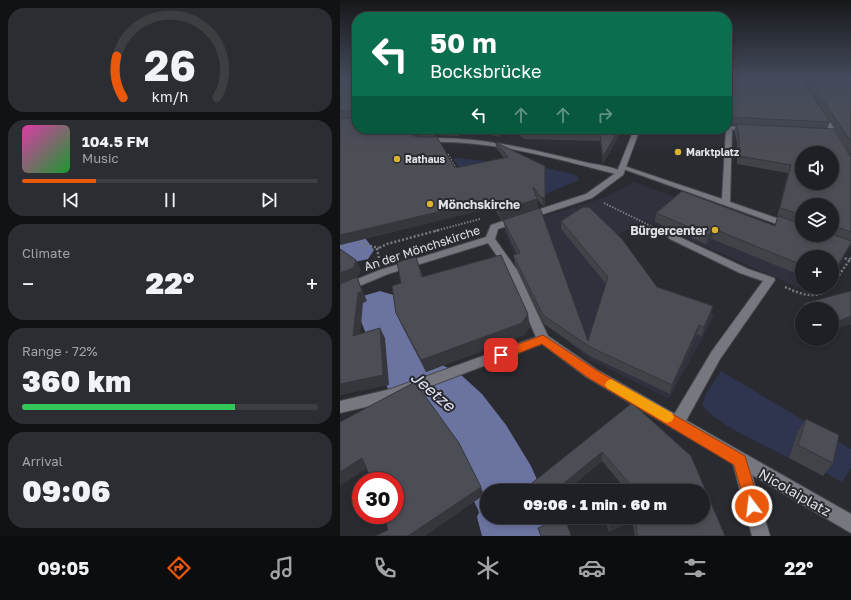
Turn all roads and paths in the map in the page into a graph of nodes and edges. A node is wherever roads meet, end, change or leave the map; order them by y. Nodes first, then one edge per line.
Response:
1 (819, 109) edge
2 (732, 128) edge
3 (753, 129) edge
4 (827, 132) edge
5 (834, 133) junction
6 (634, 134) edge
7 (728, 134) edge
8 (419, 141) edge
9 (444, 154) edge
10 (448, 154) junction
11 (452, 154) dead end
12 (851, 163) edge
13 (621, 170) junction
14 (458, 171) edge
15 (589, 196) junction
16 (726, 203) junction
17 (486, 218) dead end
18 (795, 228) edge
19 (354, 234) edge
20 (673, 237) joint
21 (490, 239) junction
22 (379, 248) junction
23 (851, 258) edge
24 (384, 272) junction
25 (839, 275) edge
26 (770, 280) junction
27 (340, 290) edge
28 (795, 291) edge
29 (802, 294) edge
30 (820, 294) edge
31 (543, 339) junction
32 (340, 407) edge
33 (677, 423) junction
34 (740, 461) junction
35 (851, 524) edge
36 (761, 536) edge

1 - 5 street
2 - 3 street
4 - 5 street
5 - 12 street
6 - 13 street
7 - 16 street
8 - 13 street
9 - 10 path
10 - 11 path
10 - 14 path
13 - 15 street, An der Mönchskirche
13 - 16 street
15 - 20 path
15 - 21 street, An der Mönchskirche
16 - 18 street
17 - 22 path
19 - 22 path
20 - 26 street
21 - 24 street, An der Mönchskirche
21 - 31 street, An der Mönchskirche
22 - 24 path
23 - 25 path
24 - 27 street, An der Mönchskirche
26 - 28 path
26 - 33 street
29 - 30 path
31 - 32 street
31 - 33 street, Nicolaiplatz
33 - 34 street, Nicolaiplatz
34 - 35 street, Nicolaiplatz
34 - 36 street, Nicolaiplatz

